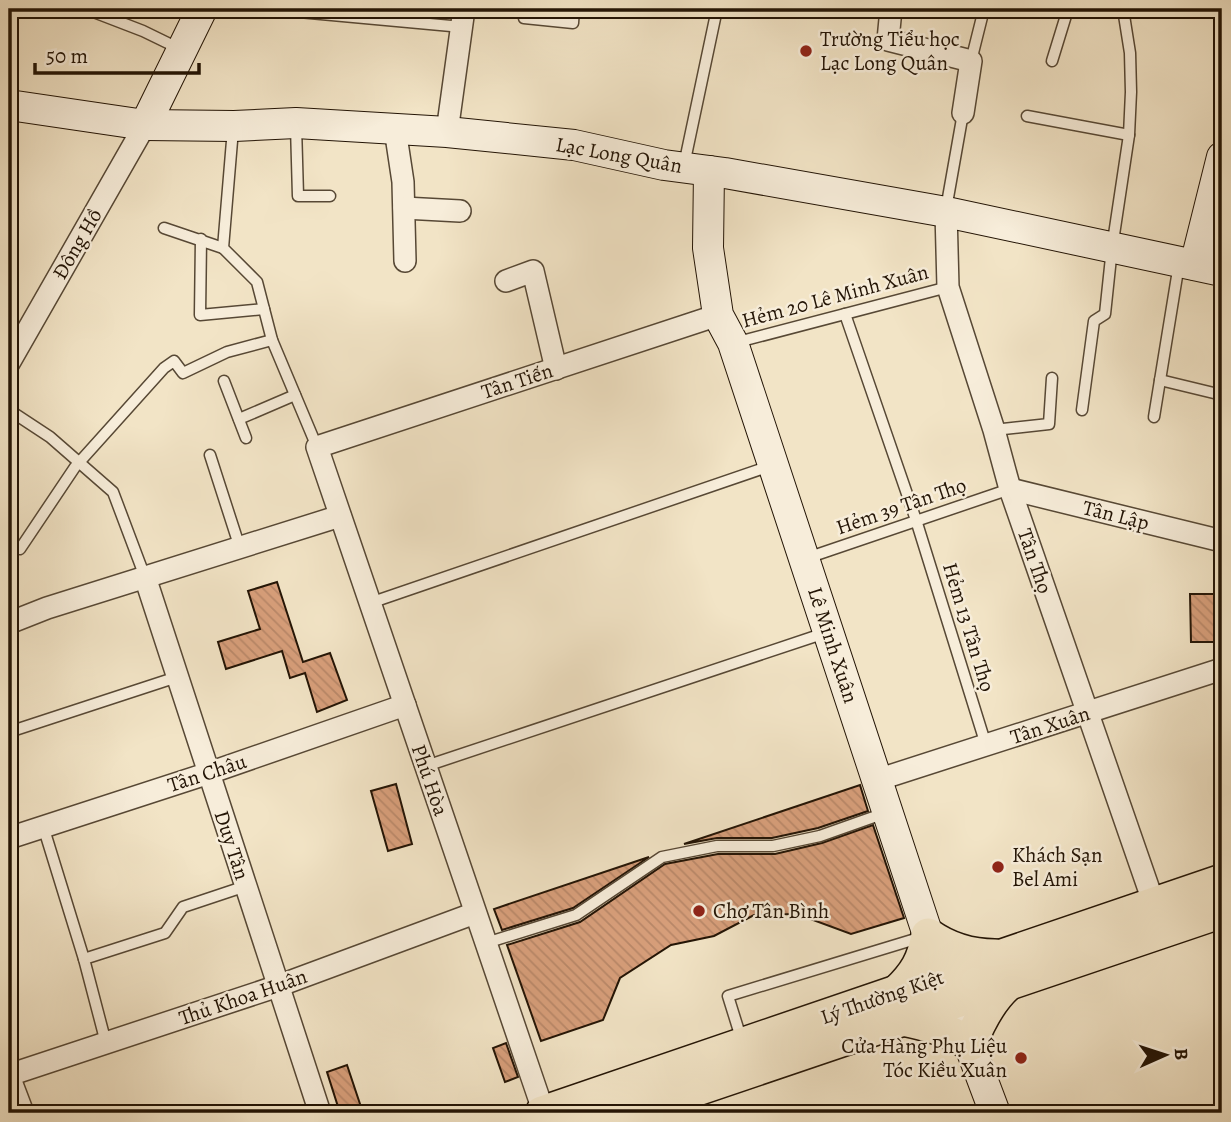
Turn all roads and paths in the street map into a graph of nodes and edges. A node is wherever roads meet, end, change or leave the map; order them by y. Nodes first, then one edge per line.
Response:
1 (79, 9) edge
2 (202, 9) edge
3 (523, 9) edge
4 (574, 9) edge
5 (717, 9) edge
6 (891, 9) edge
7 (984, 9) edge
8 (1068, 9) edge
9 (1123, 9) edge
10 (1214, 9) edge
11 (91, 10) edge
12 (1222, 10) edge
13 (299, 12) dead end
14 (463, 18) edge
15 (181, 49) junction
16 (971, 61) junction
17 (1052, 61) dead end
18 (9, 105) edge
19 (963, 113) joint
20 (1027, 116) dead end
21 (296, 123) junction
22 (145, 125) junction
23 (234, 126) junction
24 (395, 129) junction
25 (447, 132) junction
26 (1129, 135) junction
27 (1222, 157) edge
28 (696, 169) junction
29 (330, 196) dead end
30 (404, 208) junction
31 (460, 211) dead end
32 (946, 212) junction
33 (164, 228) dead end
34 (201, 239) junction
35 (223, 248) junction
36 (1112, 248) junction
37 (405, 261) dead end
38 (1199, 266) edge
39 (506, 281) dead end
40 (948, 287) junction
41 (264, 309) junction
42 (845, 314) junction
43 (718, 315) junction
44 (272, 340) junction
45 (733, 344) junction
46 (9, 363) edge
47 (556, 369) junction
48 (1052, 378) dead end
49 (1160, 380) junction
50 (224, 381) dead end
51 (1222, 394) edge
52 (295, 395) junction
53 (9, 410) edge
54 (1082, 410) dead end
55 (1154, 417) dead end
56 (239, 419) junction
57 (994, 430) junction
58 (246, 438) dead end
59 (317, 447) junction
60 (210, 455) dead end
61 (79, 463) junction
62 (773, 466) junction
63 (1010, 489) junction
64 (340, 516) junction
65 (916, 520) junction
66 (1222, 541) edge
67 (240, 548) junction
68 (20, 549) dead end
69 (805, 559) junction
70 (145, 578) junction
71 (370, 603) junction
72 (9, 624) edge
73 (828, 632) junction
74 (1222, 669) edge
75 (177, 677) junction
76 (405, 705) junction
77 (1088, 712) junction
78 (9, 732) edge
79 (986, 745) junction
80 (426, 766) junction
81 (209, 773) junction
82 (877, 780) junction
83 (888, 812) junction
84 (43, 826) junction
85 (9, 838) edge
86 (1222, 880) edge
87 (246, 886) junction
88 (1154, 904) junction
89 (1222, 911) edge
90 (475, 913) junction
91 (928, 935) junction
92 (486, 943) junction
93 (84, 959) junction
94 (1006, 969) junction
95 (278, 986) junction
96 (949, 988) junction
97 (900, 1006) junction
98 (106, 1044) junction
99 (970, 1044) junction
100 (743, 1045) junction
101 (9, 1076) edge
102 (23, 1113) edge
103 (320, 1113) edge
104 (543, 1113) edge
105 (626, 1113) edge
106 (995, 1113) edge

1 - 11 lane
2 - 15 street
3 - 4 lane
5 - 28 lane
6 - 16 street
7 - 16 lane
8 - 17 lane
9 - 26 lane
10 - 12 lane
11 - 15 lane
13 - 14 lane
14 - 25 street
15 - 22 street
16 - 19 street
18 - 22 street, Lạc Long Quân
19 - 32 lane
20 - 26 lane
21 - 23 street, Lạc Long Quân
21 - 24 street, Lạc Long Quân
21 - 29 lane
22 - 23 street, Lạc Long Quân
22 - 46 street, Đông Hồ
23 - 35 lane
24 - 25 street, Lạc Long Quân
24 - 30 street
25 - 28 street, Lạc Long Quân
26 - 36 lane
27 - 38 street
28 - 32 street, Lạc Long Quân
28 - 43 street, Lê Minh Xuân
30 - 31 street
30 - 37 street
32 - 36 street, Lạc Long Quân
32 - 40 street, Tân Thọ
33 - 34 lane
34 - 35 lane
34 - 41 lane
35 - 41 lane
36 - 38 street, Lạc Long Quân
36 - 54 lane
38 - 49 lane
39 - 47 street
40 - 42 lane, Hẻm 20 Lê Minh Xuân
40 - 57 street, Tân Thọ
41 - 44 lane
42 - 45 lane, Hẻm 20 Lê Minh Xuân
42 - 65 lane, Hẻm 13 Tân Thọ
43 - 45 street, Lê Minh Xuân
43 - 47 street, Tân Tiến
44 - 52 lane
44 - 61 lane
45 - 62 street, Lê Minh Xuân
47 - 59 street, Tân Tiến
48 - 57 lane
49 - 51 lane
49 - 55 lane
50 - 56 lane
52 - 56 lane
52 - 59 lane
53 - 61 lane
56 - 58 lane
57 - 63 street, Tân Thọ
59 - 64 street, Phú Hòa
60 - 67 lane
61 - 68 lane
61 - 70 lane
62 - 69 street, Lê Minh Xuân
62 - 71 lane
63 - 65 lane, Hẻm 39 Tân Thọ
63 - 66 street, Tân Lập
63 - 77 street, Tân Thọ
64 - 67 street
64 - 71 street, Phú Hòa
65 - 69 lane, Hẻm 39 Tân Thọ
65 - 79 lane, Hẻm 13 Tân Thọ
67 - 70 street
69 - 73 street, Lê Minh Xuân
70 - 72 street
70 - 75 street, Duy Tân
71 - 76 street, Phú Hòa
73 - 80 lane
73 - 82 street, Lê Minh Xuân
74 - 77 street, Tân Xuân
75 - 78 lane
75 - 81 street, Duy Tân
76 - 80 street, Phú Hòa
76 - 81 street, Tân Châu
77 - 79 street, Tân Xuân
77 - 88 street, Tân Thọ
79 - 82 street, Tân Xuân
80 - 90 street, Phú Hòa
81 - 84 street, Tân Châu
81 - 87 street, Duy Tân
82 - 83 street, Lê Minh Xuân
83 - 91 street, Lê Minh Xuân
83 - 92 lane
84 - 85 street, Tân Châu
84 - 93 lane
86 - 88 main road, Lý Thường Kiệt
87 - 93 lane
87 - 95 street, Duy Tân
88 - 94 main road, Lý Thường Kiệt
89 - 94 main road, Lý Thường Kiệt
90 - 92 street, Phú Hòa
90 - 95 street, Thủ Khoa Huân
91 - 94 main road
91 - 96 street, Lê Minh Xuân
91 - 97 main road
91 - 100 lane
92 - 104 street, Phú Hòa
93 - 98 lane
94 - 96 main road, Lý Thường Kiệt
94 - 99 main road
95 - 98 street, Thủ Khoa Huân
95 - 103 street, Duy Tân
96 - 97 main road, Lý Thường Kiệt
96 - 99 street, Lê Minh Xuân
97 - 99 main road
97 - 100 main road, Lý Thường Kiệt
97 - 105 main road, Lý Thường Kiệt
98 - 101 street, Thủ Khoa Huân
99 - 106 street, Lê Minh Xuân
100 - 104 main road, Lý Thường Kiệt
101 - 102 street

